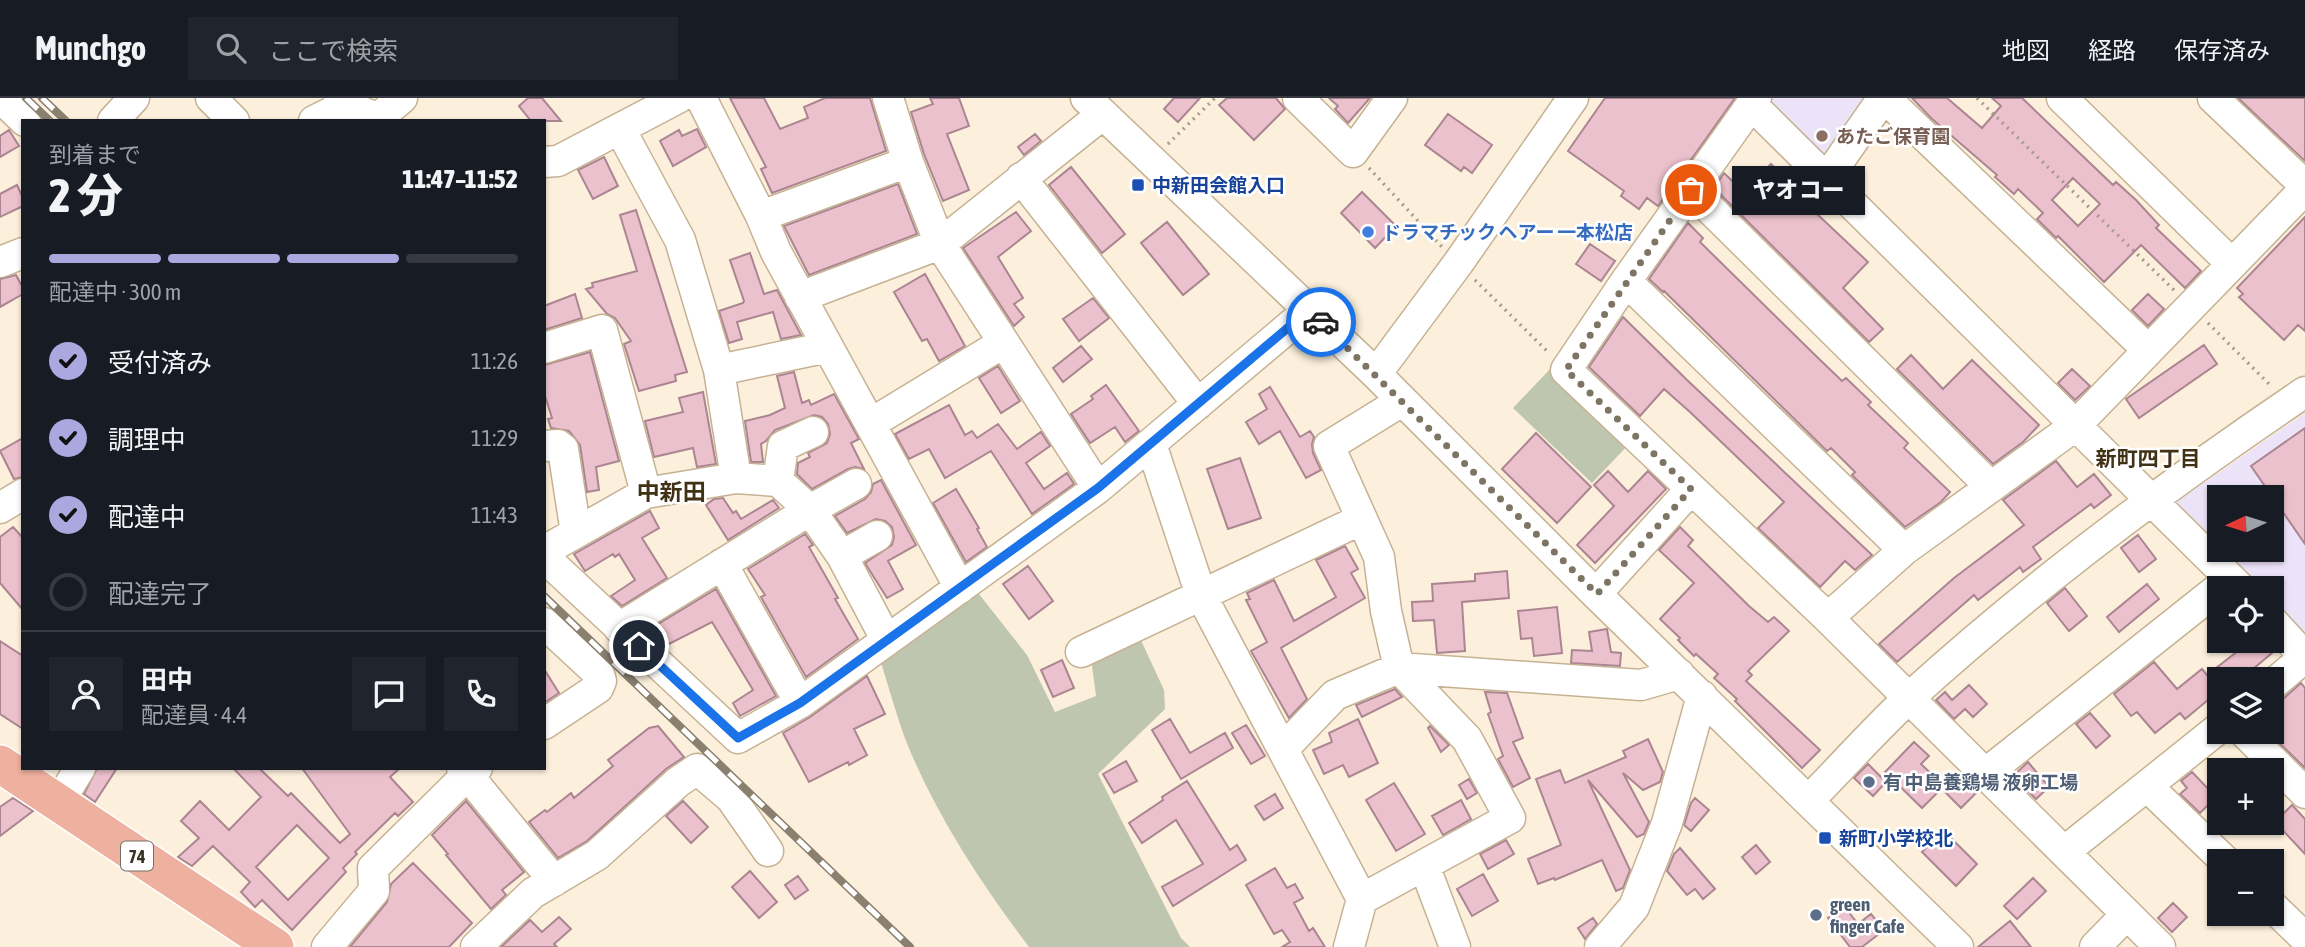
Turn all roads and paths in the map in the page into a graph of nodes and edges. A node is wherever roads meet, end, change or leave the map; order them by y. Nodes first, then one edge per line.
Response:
1 (1, 98) edge
2 (134, 98) edge
3 (211, 98) edge
4 (402, 98) edge
5 (678, 98) edge
6 (701, 98) edge
7 (888, 98) edge
8 (1214, 98) edge
9 (1298, 98) edge
10 (1392, 98) edge
11 (1573, 98) edge
12 (1884, 98) edge
13 (1977, 98) edge
14 (2062, 98) edge
15 (2213, 98) edge
16 (343, 102) edge
17 (1754, 102) edge
18 (1095, 106) edge
19 (23, 119) edge
20 (115, 119) edge
21 (232, 119) edge
22 (317, 119) edge
23 (378, 119) edge
24 (381, 119) edge
25 (620, 129) junction
26 (1353, 152) junction
27 (1152, 161) junction
28 (546, 162) edge
29 (908, 162) junction
30 (1828, 177) junction
31 (1021, 178) junction
32 (2302, 178) edge
33 (1691, 190) junction
34 (761, 216) junction
35 (940, 244) junction
36 (1443, 248) dead end
37 (21, 254) edge
38 (0, 262) edge
39 (2232, 264) junction
40 (1471, 276) dead end
41 (1626, 281) junction
42 (800, 297) junction
43 (2190, 307) junction
44 (1309, 310) junction
45 (1003, 343) junction
46 (546, 347) edge
47 (828, 347) junction
48 (2148, 350) junction
49 (719, 370) junction
50 (1566, 370) junction
51 (1376, 374) junction
52 (2297, 397) edge
53 (1402, 401) junction
54 (1198, 404) junction
55 (870, 424) junction
56 (2075, 426) junction
57 (813, 432) dead end
58 (1151, 444) junction
59 (546, 446) edge
60 (736, 478) junction
61 (778, 481) junction
62 (856, 484) dead end
63 (1991, 487) junction
64 (1098, 488) junction
65 (1691, 489) junction
66 (646, 493) junction
67 (21, 495) edge
68 (2152, 499) junction
69 (0, 509) edge
70 (810, 510) junction
71 (1362, 519) junction
72 (21, 520) edge
73 (576, 533) junction
74 (877, 536) dead end
75 (546, 550) edge
76 (1904, 550) junction
77 (842, 556) junction
78 (546, 559) edge
79 (722, 564) junction
80 (2218, 576) edge
81 (960, 588) junction
82 (1597, 594) junction
83 (1201, 595) junction
84 (2207, 602) edge
85 (1828, 618) junction
86 (546, 625) edge
87 (619, 628) junction
88 (2284, 634) edge
89 (886, 639) junction
90 (1081, 652) dead end
91 (2305, 657) edge
92 (1399, 668) junction
93 (1679, 674) junction
94 (2284, 675) edge
95 (1702, 696) junction
96 (1908, 699) junction
97 (800, 703) junction
98 (546, 723) edge
99 (2207, 738) edge
100 (2256, 744) edge
101 (1283, 749) junction
102 (0, 764) edge
103 (79, 770) edge
104 (469, 770) edge
105 (1985, 774) junction
106 (2147, 786) junction
107 (2305, 793) edge
108 (1809, 800) junction
109 (58, 804) junction
110 (2213, 849) edge
111 (768, 851) dead end
112 (2064, 852) junction
113 (1424, 865) junction
114 (554, 881) junction
115 (1362, 899) junction
116 (2127, 914) junction
117 (2284, 915) edge
118 (2301, 928) edge
119 (275, 947) edge
120 (327, 947) edge
121 (476, 947) edge
122 (1349, 947) edge
123 (1455, 947) edge
124 (1600, 947) edge
125 (1958, 947) edge
126 (2095, 947) edge
127 (2160, 947) edge

1 - 19 street
2 - 20 street
3 - 21 street
4 - 24 street
5 - 25 street
6 - 34 street
7 - 29 street
8 - 27 path
9 - 26 street
10 - 26 street
11 - 51 street
12 - 30 street
12 - 48 street
13 - 43 path
14 - 39 street
15 - 32 street
16 - 22 street
16 - 23 street
17 - 30 street
17 - 33 street
18 - 27 street
18 - 31 street
25 - 28 street
25 - 49 street
26 - 36 path
27 - 44 street
29 - 34 street
29 - 35 street
30 - 56 street
31 - 35 street
31 - 54 street
32 - 39 street
33 - 41 street
33 - 63 street
34 - 42 street
35 - 42 street
35 - 45 street
37 - 38 street
39 - 43 street
40 - 50 path
41 - 50 street
41 - 76 street
42 - 47 street
43 - 48 street
43 - 52 path
44 - 51 street
44 - 54 street
45 - 55 street
45 - 64 street
46 - 66 street
47 - 49 street
47 - 55 street
48 - 56 street
49 - 60 street
50 - 65 street
51 - 53 street
52 - 68 street
53 - 71 street
53 - 82 street
54 - 58 street
55 - 81 street
56 - 63 street
56 - 68 street
57 - 61 street
58 - 64 street
58 - 83 street
59 - 73 street
60 - 61 street
60 - 66 street
61 - 70 street
62 - 70 street
63 - 76 street
64 - 81 street
65 - 82 street
65 - 85 street
66 - 73 street
67 - 69 street
68 - 80 street
68 - 96 street
69 - 72 street
70 - 77 street
70 - 79 street
71 - 83 street
71 - 92 street
73 - 75 street
74 - 77 street
76 - 85 street
77 - 89 street
78 - 87 street
79 - 87 street
79 - 97 street
81 - 89 street
82 - 93 street
83 - 90 street
83 - 101 street
84 - 105 street
85 - 96 street
86 - 98 street
87 - 97 street
88 - 91 street
89 - 97 street
91 - 94 street
92 - 93 street
92 - 101 street
92 - 113 street
93 - 95 street
95 - 108 street
95 - 124 street
96 - 105 street
96 - 108 street
99 - 106 street
100 - 107 street
101 - 115 street
102 - 109 main road, 74
103 - 109 street
104 - 114 street
104 - 120 street
105 - 112 street
106 - 110 street
106 - 112 street
108 - 125 street
109 - 119 main road, 74
111 - 114 street
112 - 116 street
113 - 115 street
113 - 123 street
114 - 121 street
115 - 122 street
116 - 126 street
116 - 127 street
117 - 118 street

